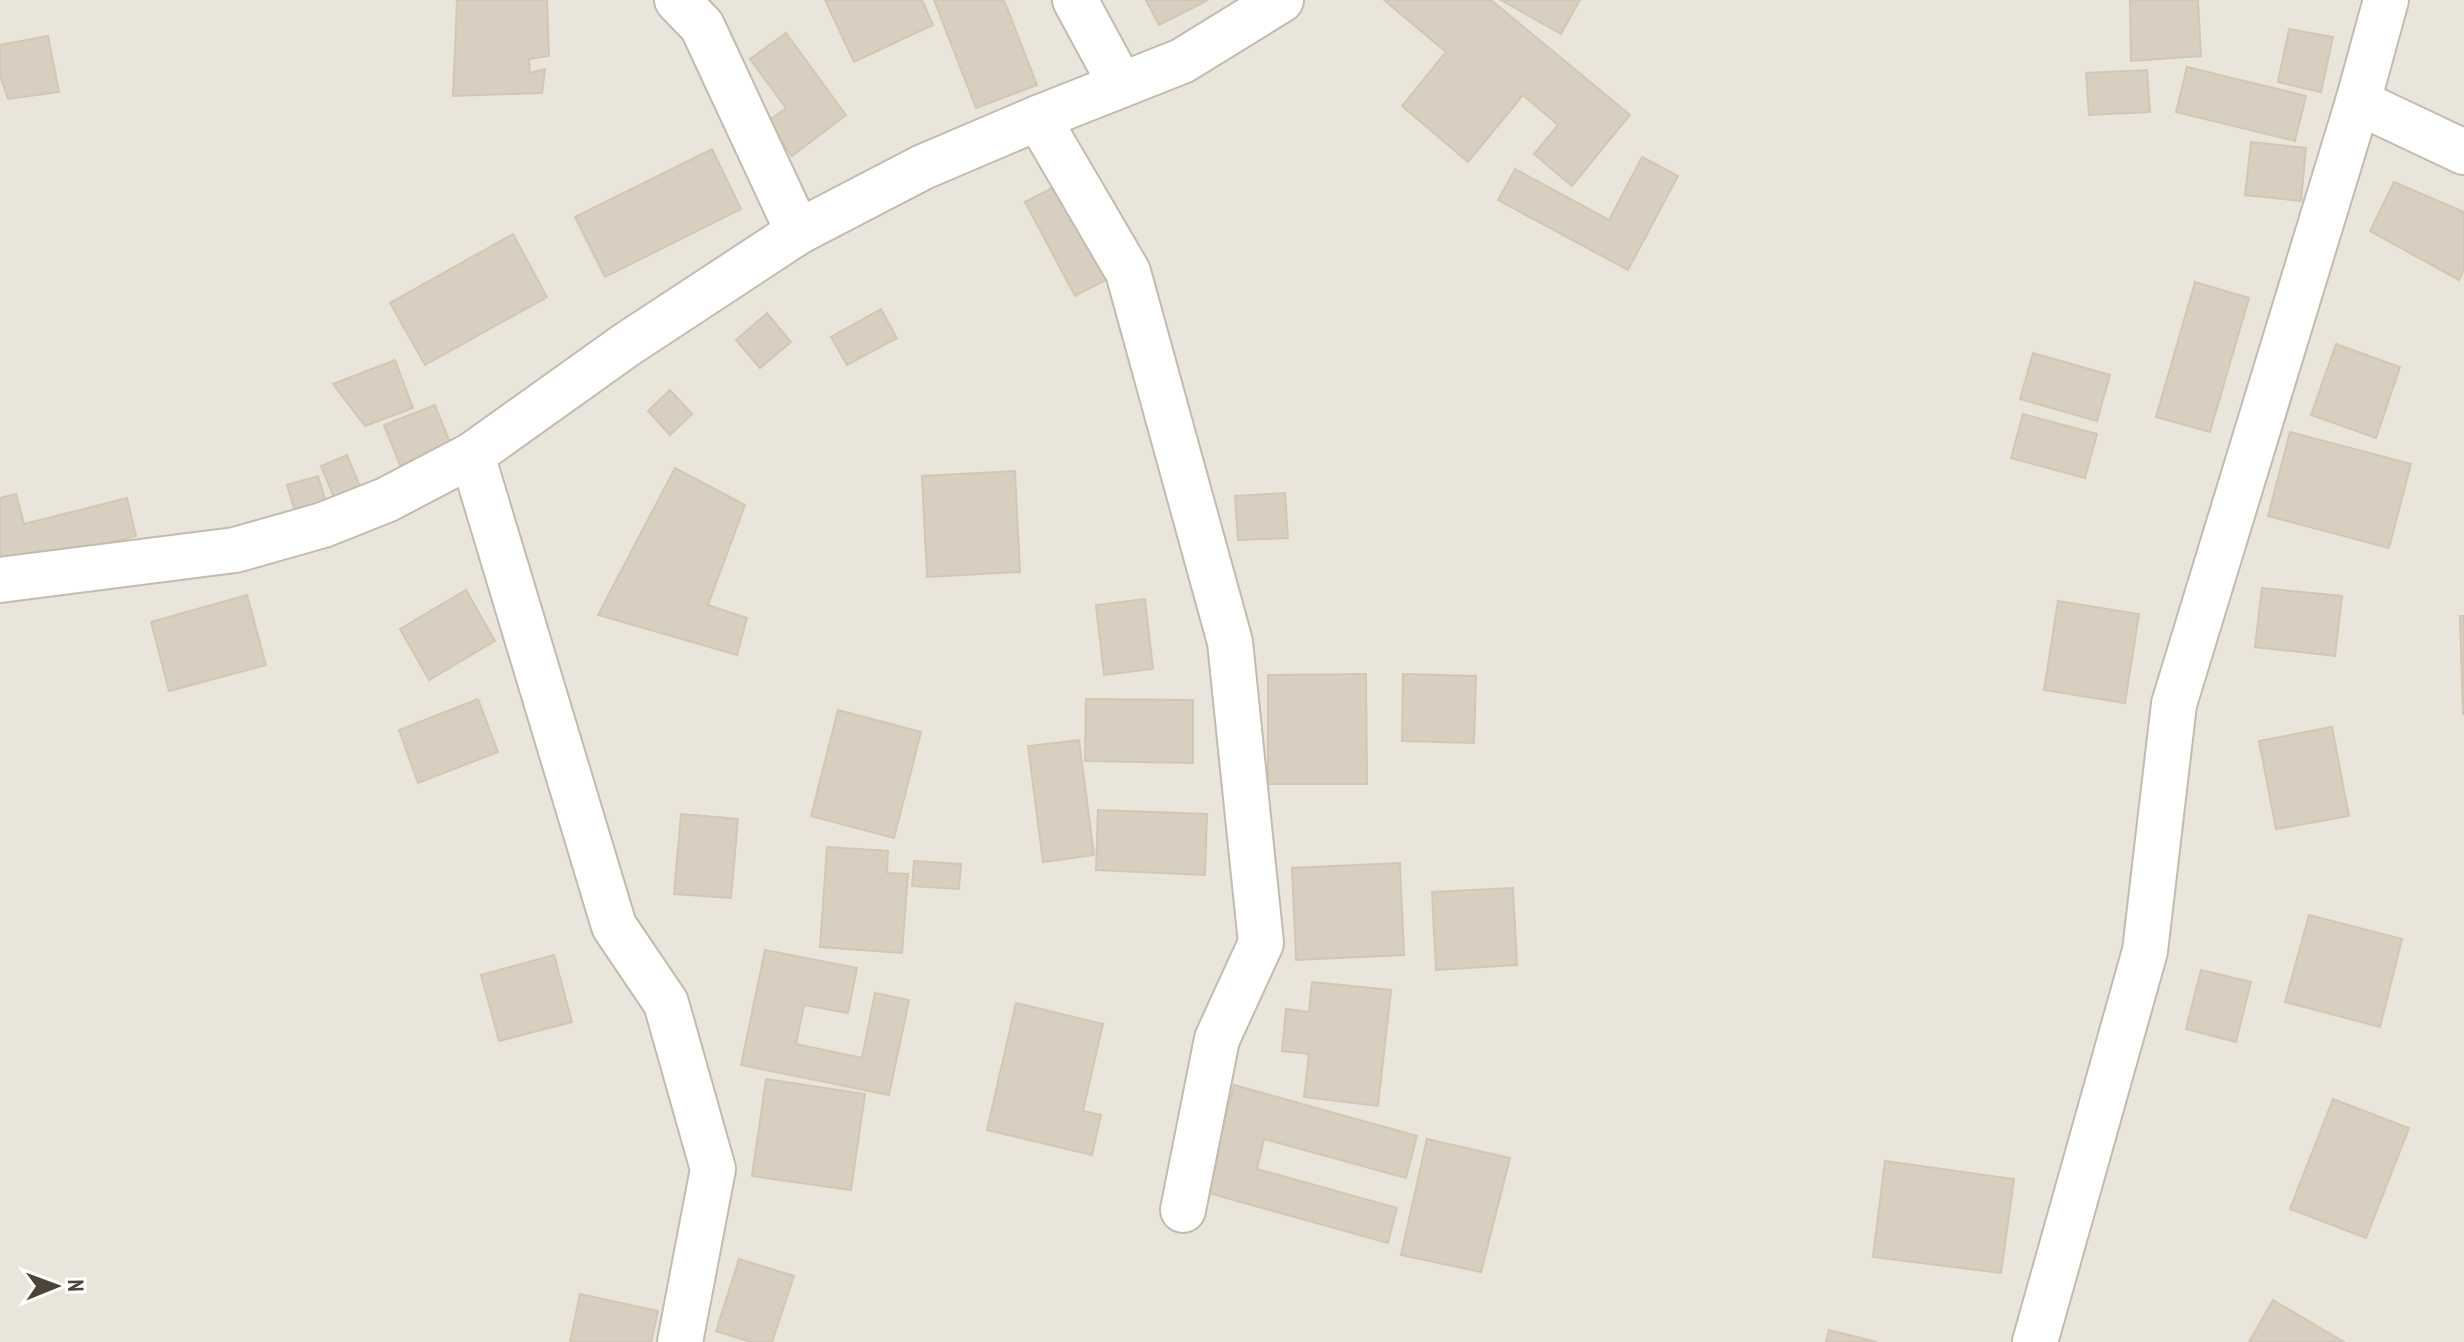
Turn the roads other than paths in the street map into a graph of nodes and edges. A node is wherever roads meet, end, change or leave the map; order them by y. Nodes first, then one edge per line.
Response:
1 (677, 0) edge
2 (1075, 0) edge
3 (1281, 0) edge
4 (2386, 0) edge
5 (1121, 85) junction
6 (2358, 102) junction
7 (1038, 118) junction
8 (2464, 152) edge
9 (798, 232) junction
10 (472, 455) junction
11 (0, 580) edge
12 (1183, 1210) dead end
13 (680, 1342) edge
14 (2035, 1342) edge

1 - 9 street
2 - 5 street
3 - 5 street
4 - 6 street
5 - 7 street
6 - 8 street
6 - 14 street
7 - 9 street
7 - 12 street
9 - 10 street
10 - 11 street
10 - 13 street

